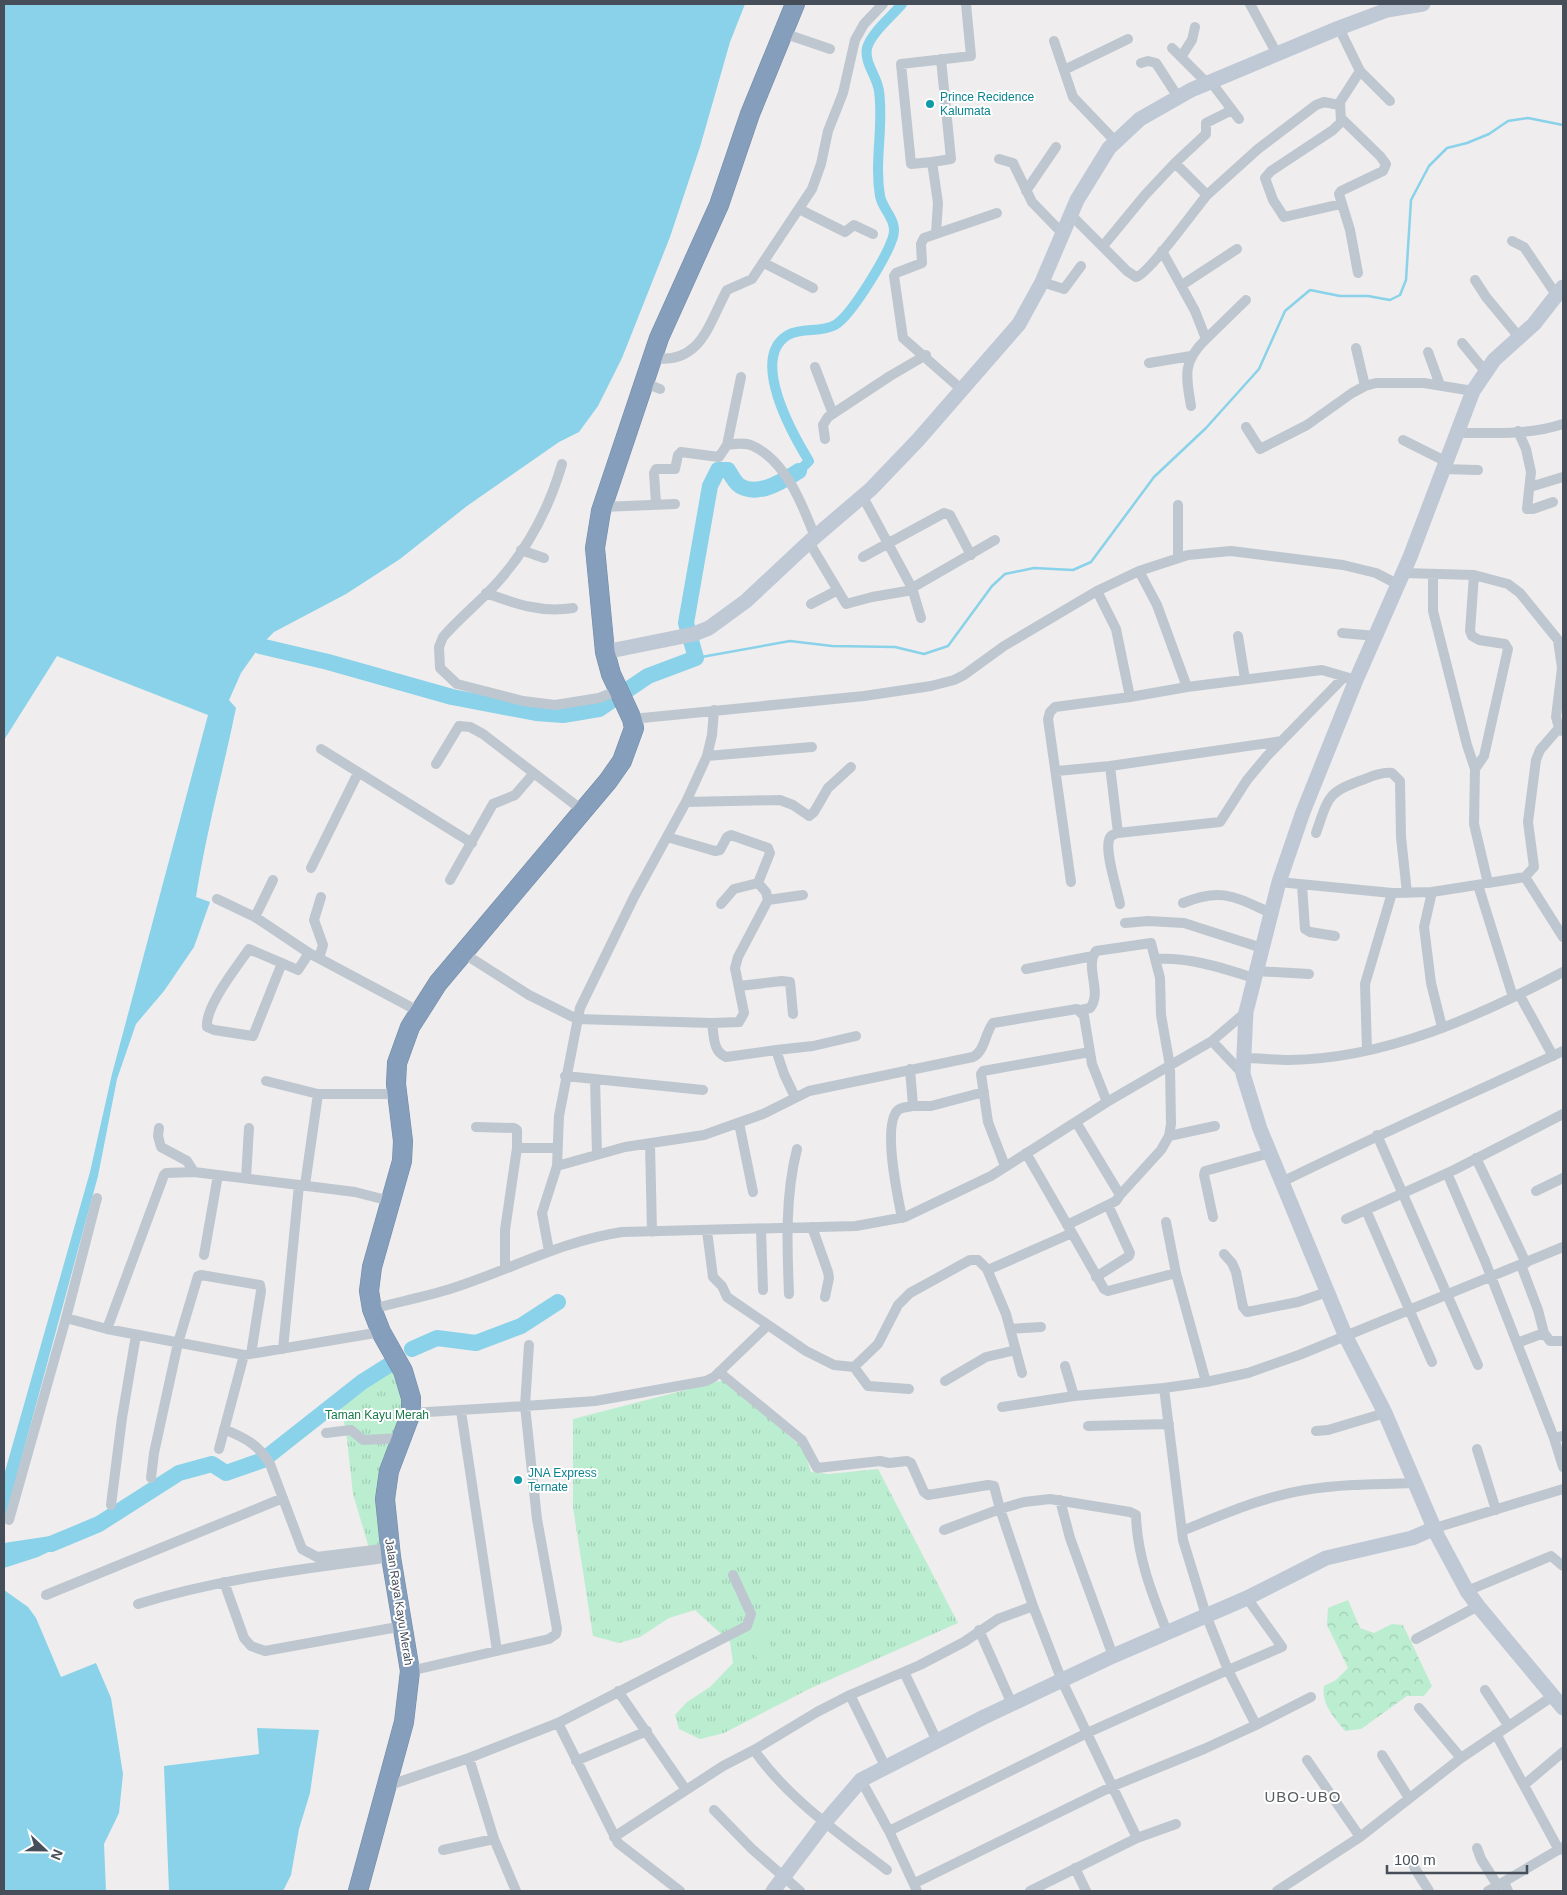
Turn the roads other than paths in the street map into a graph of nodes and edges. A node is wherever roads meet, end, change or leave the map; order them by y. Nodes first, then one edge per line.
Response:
1 (795, 4) edge
2 (883, 4) edge
3 (966, 4) edge
4 (1250, 4) edge
5 (1423, 4) edge
6 (1195, 28) dead end
7 (1339, 28) junction
8 (783, 33) junction
9 (1128, 39) dead end
10 (1054, 41) dead end
11 (1172, 48) dead end
12 (830, 49) dead end
13 (1277, 54) junction
14 (1181, 57) junction
15 (941, 59) junction
16 (1141, 63) dead end
17 (1064, 70) junction
18 (1360, 71) junction
19 (1209, 82) junction
20 (1178, 97) junction
21 (1390, 101) dead end
22 (1339, 105) junction
23 (1232, 110) junction
24 (1238, 119) dead end
25 (1342, 119) junction
26 (1115, 141) junction
27 (1056, 147) dead end
28 (999, 159) dead end
29 (932, 162) junction
30 (1175, 163) junction
31 (1026, 191) junction
32 (1207, 195) junction
33 (1341, 204) junction
34 (799, 209) junction
35 (997, 213) dead end
36 (1070, 214) junction
37 (936, 232) junction
38 (1062, 233) junction
39 (873, 234) dead end
40 (1512, 242) dead end
41 (1103, 246) junction
42 (1237, 249) dead end
43 (1162, 251) junction
44 (764, 264) junction
45 (1081, 266) dead end
46 (1358, 273) dead end
47 (1475, 280) dead end
48 (1042, 282) junction
49 (1182, 285) junction
50 (813, 288) dead end
51 (1560, 292) edge
52 (1246, 300) dead end
53 (1519, 337) junction
54 (1206, 340) junction
55 (1462, 343) dead end
56 (1356, 348) dead end
57 (1428, 352) dead end
58 (926, 355) junction
59 (1191, 356) junction
60 (652, 358) junction
61 (1150, 363) dead end
62 (815, 367) dead end
63 (1485, 371) junction
64 (741, 377) dead end
65 (1440, 385) junction
66 (1365, 386) junction
67 (960, 389) junction
68 (1472, 391) junction
69 (1191, 406) dead end
70 (833, 414) junction
71 (1563, 424) edge
72 (1246, 427) dead end
73 (1518, 431) junction
74 (1457, 433) junction
75 (825, 439) dead end
76 (1403, 440) dead end
77 (727, 445) junction
78 (562, 464) dead end
79 (1443, 465) junction
80 (1478, 470) dead end
81 (1563, 477) edge
82 (1530, 487) junction
83 (863, 497) junction
84 (1553, 502) dead end
85 (656, 504) junction
86 (675, 504) dead end
87 (1178, 505) dead end
88 (602, 507) junction
89 (812, 539) junction
90 (994, 540) dead end
91 (888, 543) junction
92 (521, 550) junction
93 (971, 555) junction
94 (1178, 557) junction
95 (544, 558) dead end
96 (863, 558) dead end
97 (1140, 571) junction
98 (1433, 575) junction
99 (1474, 575) junction
100 (1401, 579) junction
101 (913, 589) junction
102 (836, 591) junction
103 (1097, 591) junction
104 (486, 593) junction
105 (810, 604) dead end
106 (573, 608) dead end
107 (921, 618) dead end
108 (1342, 633) dead end
109 (1238, 636) dead end
110 (1376, 636) junction
111 (1561, 641) edge
112 (605, 652) junction
113 (1350, 679) junction
114 (1245, 680) junction
115 (1187, 687) junction
116 (1130, 698) junction
117 (623, 702) junction
118 (714, 710) junction
119 (1561, 730) edge
120 (1282, 741) junction
121 (812, 747) dead end
122 (321, 749) dead end
123 (707, 756) junction
124 (436, 764) dead end
125 (1110, 766) junction
126 (851, 767) dead end
127 (1475, 769) junction
128 (1057, 771) junction
129 (358, 773) junction
130 (534, 773) junction
131 (686, 802) junction
132 (582, 810) junction
133 (1118, 833) junction
134 (1316, 833) dead end
135 (667, 837) junction
136 (472, 842) junction
137 (311, 868) dead end
138 (1525, 877) junction
139 (273, 880) dead end
140 (450, 880) dead end
141 (1071, 882) dead end
142 (1279, 882) junction
143 (758, 883) junction
144 (1483, 884) junction
145 (1302, 885) junction
146 (1432, 892) junction
147 (1407, 893) junction
148 (1392, 894) junction
149 (803, 895) dead end
150 (321, 897) dead end
151 (216, 900) dead end
152 (768, 900) junction
153 (1183, 903) dead end
154 (721, 904) dead end
155 (1120, 904) dead end
156 (1271, 913) junction
157 (255, 917) junction
158 (1125, 924) dead end
159 (1335, 936) dead end
160 (1563, 937) edge
161 (1262, 948) junction
162 (463, 953) junction
163 (314, 956) junction
164 (1093, 956) junction
165 (1156, 959) junction
166 (282, 963) junction
167 (1026, 969) dead end
168 (1563, 972) edge
169 (1255, 974) junction
170 (1309, 974) dead end
171 (739, 986) junction
172 (1516, 995) junction
173 (1081, 1010) junction
174 (418, 1011) junction
175 (1246, 1012) junction
176 (793, 1014) dead end
177 (576, 1019) junction
178 (712, 1023) junction
179 (1442, 1027) junction
180 (856, 1036) dead end
181 (1212, 1042) junction
182 (776, 1050) junction
183 (1367, 1050) junction
184 (1563, 1051) edge
185 (1090, 1052) junction
186 (1553, 1056) junction
187 (1243, 1058) junction
188 (1170, 1066) junction
189 (910, 1069) junction
190 (1243, 1074) junction
191 (565, 1076) junction
192 (594, 1079) junction
193 (266, 1081) dead end
194 (703, 1090) dead end
195 (984, 1092) junction
196 (318, 1094) junction
197 (397, 1094) junction
198 (795, 1097) junction
199 (1108, 1102) junction
200 (913, 1106) junction
201 (1563, 1114) edge
202 (1076, 1122) junction
203 (739, 1123) junction
204 (1215, 1126) dead end
205 (476, 1127) dead end
206 (159, 1128) dead end
207 (250, 1128) dead end
208 (1378, 1135) junction
209 (1169, 1136) junction
210 (650, 1143) junction
211 (517, 1148) junction
212 (557, 1148) junction
213 (797, 1149) dead end
214 (1270, 1152) junction
215 (1026, 1153) junction
216 (597, 1154) junction
217 (1476, 1158) junction
218 (556, 1166) junction
219 (1006, 1166) junction
220 (194, 1172) junction
221 (1447, 1173) junction
222 (218, 1174) junction
223 (246, 1178) junction
224 (1563, 1178) edge
225 (1282, 1182) junction
226 (302, 1185) junction
227 (1536, 1191) dead end
228 (753, 1192) dead end
229 (1403, 1194) junction
230 (1120, 1195) junction
231 (97, 1198) dead end
232 (390, 1201) junction
233 (1108, 1205) junction
234 (1366, 1210) junction
235 (1213, 1217) dead end
236 (902, 1218) junction
237 (1346, 1219) dead end
238 (1166, 1222) dead end
239 (812, 1227) junction
240 (787, 1228) junction
241 (761, 1229) junction
242 (1069, 1229) junction
243 (707, 1231) junction
244 (652, 1232) junction
245 (1563, 1247) edge
246 (549, 1251) junction
247 (1224, 1254) dead end
248 (204, 1255) dead end
249 (1523, 1264) junction
250 (505, 1268) junction
251 (987, 1269) junction
252 (1176, 1274) junction
253 (1096, 1277) junction
254 (1491, 1278) junction
255 (764, 1290) dead end
256 (1327, 1292) junction
257 (789, 1294) dead end
258 (1446, 1294) junction
259 (825, 1297) dead end
260 (372, 1309) junction
261 (1409, 1310) junction
262 (66, 1318) junction
263 (768, 1325) junction
264 (1041, 1328) dead end
265 (106, 1329) junction
266 (1010, 1329) junction
267 (381, 1332) junction
268 (1544, 1332) junction
269 (136, 1335) junction
270 (1346, 1337) junction
271 (1563, 1340) edge
272 (178, 1343) junction
273 (1517, 1343) junction
274 (529, 1345) dead end
275 (284, 1349) junction
276 (1016, 1350) junction
277 (248, 1354) junction
278 (1432, 1362) dead end
279 (1478, 1365) dead end
280 (854, 1366) junction
281 (1065, 1366) dead end
282 (722, 1369) junction
283 (1022, 1373) dead end
284 (945, 1381) dead end
285 (1206, 1382) junction
286 (1164, 1388) junction
287 (909, 1389) dead end
288 (1074, 1396) junction
289 (525, 1406) junction
290 (1002, 1407) dead end
291 (1383, 1409) junction
292 (461, 1410) junction
293 (411, 1413) junction
294 (1169, 1424) junction
295 (1088, 1426) dead end
296 (224, 1428) junction
297 (1316, 1431) dead end
298 (326, 1433) dead end
299 (1558, 1437) edge
300 (402, 1438) junction
301 (219, 1449) dead end
302 (1477, 1449) dead end
303 (1563, 1467) edge
304 (151, 1478) dead end
305 (1415, 1483) junction
306 (1563, 1489) edge
307 (283, 1498) junction
308 (1060, 1500) junction
309 (111, 1505) dead end
310 (1000, 1509) junction
311 (1496, 1510) junction
312 (10, 1520) dead end
313 (1435, 1528) junction
314 (944, 1530) dead end
315 (1182, 1531) junction
316 (390, 1552) junction
317 (1563, 1566) edge
318 (733, 1575) dead end
319 (224, 1582) junction
320 (1467, 1591) junction
321 (46, 1595) dead end
322 (1247, 1598) junction
323 (138, 1604) dead end
324 (1033, 1606) junction
325 (1478, 1606) junction
326 (1206, 1615) junction
327 (403, 1626) junction
328 (980, 1630) junction
329 (1167, 1632) junction
330 (1416, 1639) dead end
331 (497, 1651) junction
332 (1113, 1656) junction
333 (1228, 1670) junction
334 (410, 1671) junction
335 (904, 1672) junction
336 (1062, 1681) junction
337 (1485, 1690) dead end
338 (618, 1691) junction
339 (850, 1695) junction
340 (1553, 1696) junction
341 (1311, 1697) dead end
342 (1012, 1704) junction
343 (1419, 1708) dead end
344 (1563, 1708) edge
345 (558, 1723) junction
346 (1256, 1725) junction
347 (1508, 1725) junction
348 (647, 1731) junction
349 (1087, 1733) junction
350 (1496, 1734) junction
351 (938, 1741) junction
352 (754, 1750) junction
353 (1563, 1752) edge
354 (1382, 1755) dead end
355 (469, 1758) junction
356 (1461, 1758) junction
357 (1307, 1760) dead end
358 (576, 1761) junction
359 (886, 1768) junction
360 (861, 1780) junction
361 (1524, 1784) junction
362 (387, 1786) junction
363 (1112, 1786) junction
364 (686, 1790) junction
365 (1409, 1798) junction
366 (714, 1810) dead end
367 (825, 1822) junction
368 (1176, 1824) dead end
369 (890, 1831) junction
370 (614, 1837) junction
371 (1360, 1837) junction
372 (1137, 1838) junction
373 (494, 1839) junction
374 (1477, 1848) dead end
375 (1561, 1848) edge
376 (443, 1850) dead end
377 (1414, 1867) dead end
378 (1075, 1868) junction
379 (887, 1870) dead end
380 (784, 1878) junction
381 (1503, 1886) edge
382 (916, 1887) edge
383 (358, 1891) edge
384 (516, 1891) edge
385 (680, 1891) edge
386 (773, 1891) edge
387 (800, 1891) edge
388 (1030, 1891) edge
389 (1086, 1891) edge
390 (1277, 1891) edge
391 (1429, 1891) edge
392 (1488, 1891) edge

1 - 8 highway
2 - 34 street
3 - 15 street
4 - 13 street
5 - 7 street
6 - 14 street
7 - 13 street
7 - 18 street
8 - 12 street
8 - 60 highway
9 - 17 street
10 - 17 street
11 - 14 street
13 - 19 street
14 - 19 street
15 - 29 street
15 - 29 street
16 - 20 street
17 - 26 street
18 - 21 street
18 - 22 street
19 - 20 street
19 - 23 street
20 - 26 street
22 - 25 street
22 - 32 street
23 - 24 street
23 - 30 street
25 - 33 street
25 - 33 street
26 - 36 street
27 - 31 street
28 - 31 street
29 - 37 street
30 - 32 street
30 - 41 street
31 - 38 street
32 - 43 street
33 - 46 street
34 - 39 street
34 - 44 street
35 - 37 street
36 - 38 street
36 - 41 street
37 - 58 street
38 - 48 street
40 - 51 street
41 - 43 street
42 - 49 street
43 - 49 street
44 - 50 street
44 - 60 street
45 - 48 street
47 - 53 street
48 - 67 street
49 - 54 street
51 - 53 street
52 - 54 street
53 - 63 street
54 - 59 street
55 - 63 street
56 - 66 street
57 - 65 street
58 - 67 street
58 - 70 street
59 - 61 street
59 - 69 street
60 - 88 highway
62 - 70 street
63 - 68 street
64 - 77 street
65 - 66 street
65 - 68 street
66 - 72 street
67 - 83 street
68 - 74 street
70 - 75 street
71 - 73 street
73 - 74 street
73 - 82 street
74 - 79 street
76 - 79 street
77 - 85 street
77 - 89 street
78 - 92 street
79 - 80 street
79 - 100 street
81 - 82 street
82 - 84 street
83 - 89 street
83 - 91 street
85 - 86 street
85 - 88 street
87 - 94 street
88 - 112 highway
89 - 102 street
89 - 112 street
90 - 93 street
91 - 93 street
91 - 96 street
91 - 101 street
92 - 95 street
92 - 104 street
93 - 101 street
94 - 97 street
94 - 100 street
97 - 103 street
97 - 115 street
98 - 99 street
98 - 100 street
98 - 127 street
99 - 111 street
99 - 127 street
100 - 110 street
101 - 102 street
101 - 107 street
102 - 105 street
103 - 116 street
103 - 118 street
104 - 106 street
104 - 117 street
108 - 110 street
109 - 114 street
110 - 113 street
111 - 119 street
112 - 117 highway
113 - 114 street
113 - 120 street
113 - 142 street
114 - 115 street
115 - 116 street
116 - 128 street
117 - 118 street
117 - 132 highway, Jalan Raya Kayu Merah
118 - 123 street
119 - 138 street
120 - 125 street
120 - 133 street
121 - 123 street
122 - 129 street
123 - 131 street
124 - 130 street
125 - 128 street
125 - 133 street
126 - 131 street
127 - 144 street
128 - 141 street
129 - 136 street
129 - 137 street
130 - 132 street
130 - 136 street
131 - 135 street
132 - 162 highway, Jalan Raya Kayu Merah
133 - 155 street
134 - 147 street
135 - 143 street
135 - 177 street
136 - 140 street
138 - 144 street
138 - 160 street
139 - 157 street
142 - 145 street
142 - 156 street
143 - 152 street
143 - 154 street
144 - 146 street
144 - 172 street
145 - 148 street
145 - 159 street
146 - 147 street
146 - 179 street
147 - 148 street
148 - 183 street
149 - 152 street
150 - 163 street
151 - 157 street
152 - 171 street
153 - 156 street
156 - 161 street
157 - 163 street
158 - 161 street
161 - 169 street
162 - 174 highway, Jalan Raya Kayu Merah
162 - 177 street
163 - 166 street
163 - 174 street
164 - 165 street
164 - 167 street
164 - 173 street
165 - 169 street
165 - 188 street
166 - 166 street
168 - 172 street
169 - 170 street
169 - 175 street
171 - 176 street
171 - 178 street
172 - 179 street
172 - 186 street
173 - 185 street
173 - 189 street
174 - 197 highway, Jalan Raya Kayu Merah
175 - 181 street
175 - 187 street
177 - 178 street
177 - 191 street
178 - 182 street
179 - 183 street
180 - 182 street
181 - 188 street
181 - 190 street
182 - 198 street
183 - 187 street
184 - 186 street
185 - 195 street
185 - 199 street
186 - 208 street
187 - 190 street
188 - 199 street
188 - 209 street
189 - 198 street
189 - 200 street
190 - 214 street
191 - 192 street
191 - 212 street
192 - 194 street
192 - 216 street
193 - 196 street
195 - 200 street
195 - 219 street
196 - 197 street
196 - 226 street
197 - 232 highway, Jalan Raya Kayu Merah
198 - 203 street
199 - 202 street
200 - 236 street
201 - 217 street
202 - 215 street
202 - 230 street
203 - 210 street
203 - 228 street
204 - 209 street
205 - 211 street
206 - 220 street
207 - 223 street
208 - 225 street
208 - 229 street
209 - 230 street
210 - 216 street
210 - 244 street
211 - 212 street
211 - 250 street
212 - 218 street
213 - 240 street
214 - 225 street
214 - 235 street
215 - 219 street
215 - 242 street
216 - 218 street
217 - 221 street
217 - 249 street
218 - 246 street
219 - 236 street
220 - 222 street
220 - 265 street
221 - 229 street
221 - 254 street
222 - 223 street
222 - 248 street
223 - 226 street
224 - 227 street
225 - 256 street
226 - 232 street
226 - 275 street
229 - 234 street
229 - 258 street
230 - 233 street
231 - 262 street
232 - 260 highway, Jalan Raya Kayu Merah
233 - 242 street
233 - 253 street
234 - 237 street
234 - 261 street
236 - 239 street
238 - 252 street
239 - 240 street
239 - 259 street
240 - 241 street
240 - 257 street
241 - 243 street
241 - 255 street
242 - 251 street
242 - 253 street
243 - 244 street
243 - 263 street
244 - 246 street
245 - 249 street
246 - 250 street
247 - 256 street
249 - 254 street
249 - 268 street
250 - 260 street
251 - 266 street
251 - 280 street
252 - 253 street
252 - 285 street
254 - 258 street
254 - 273 street
256 - 270 street
258 - 261 street
258 - 279 street
260 - 267 highway, Jalan Raya Kayu Merah
261 - 270 street
261 - 278 street
262 - 265 street
262 - 312 street
263 - 280 street
263 - 282 street
264 - 266 street
265 - 269 street
266 - 276 street
267 - 275 street
267 - 293 highway, Jalan Raya Kayu Merah
268 - 271 street
268 - 273 street
269 - 272 street
269 - 309 street
270 - 285 street
270 - 291 street
272 - 277 street
272 - 277 street
272 - 304 street
273 - 299 street
274 - 289 street
275 - 277 street
276 - 283 street
276 - 284 street
277 - 296 street
280 - 287 street
281 - 288 street
282 - 289 street
282 - 310 street
285 - 286 street
286 - 288 street
286 - 294 street
288 - 290 street
289 - 292 street
289 - 331 street
291 - 297 street
291 - 305 street
292 - 293 street
292 - 331 street
293 - 300 highway, Jalan Raya Kayu Merah
294 - 295 street
294 - 315 street
296 - 301 street
296 - 307 street
298 - 300 street
299 - 303 street
300 - 316 highway, Jalan Raya Kayu Merah
302 - 311 street
305 - 313 street
305 - 315 street
306 - 311 street
307 - 316 street
307 - 321 street
308 - 310 street
308 - 329 street
308 - 332 street
310 - 314 street
310 - 324 street
311 - 313 street
313 - 320 street
313 - 322 street
315 - 326 street
316 - 319 street
316 - 327 highway, Jalan Raya Kayu Merah
317 - 320 street
318 - 338 street
319 - 323 street
319 - 327 street
320 - 325 street
322 - 326 street
322 - 333 street
324 - 328 street
324 - 336 street
325 - 330 street
325 - 340 street
326 - 329 street
326 - 333 street
327 - 334 highway, Jalan Raya Kayu Merah
328 - 335 street
328 - 342 street
329 - 332 street
331 - 334 street
332 - 336 street
333 - 346 street
333 - 349 street
334 - 362 highway, Jalan Raya Kayu Merah
335 - 339 street
335 - 351 street
336 - 342 street
336 - 349 street
337 - 347 street
338 - 345 street
338 - 348 street
339 - 352 street
339 - 359 street
340 - 344 street
340 - 347 street
341 - 346 street
342 - 351 street
343 - 356 street
345 - 355 street
345 - 358 street
346 - 363 street
347 - 350 street
348 - 358 street
348 - 364 street
349 - 363 street
349 - 369 street
350 - 356 street
350 - 361 street
351 - 359 street
352 - 364 street
352 - 367 street
353 - 361 street
354 - 365 street
355 - 362 street
355 - 373 street
356 - 365 street
357 - 371 street
358 - 370 street
359 - 360 street
360 - 367 street
360 - 369 street
361 - 375 street
362 - 383 highway, Jalan Raya Kayu Merah
363 - 372 street
363 - 382 street
364 - 370 street
365 - 371 street
366 - 380 street
367 - 379 street
367 - 380 street
368 - 372 street
369 - 382 street
370 - 385 street
371 - 390 street
372 - 378 street
373 - 376 street
373 - 384 street
374 - 381 street
375 - 381 street
377 - 391 street
378 - 388 street
378 - 389 street
380 - 386 street
380 - 387 street
381 - 392 street

